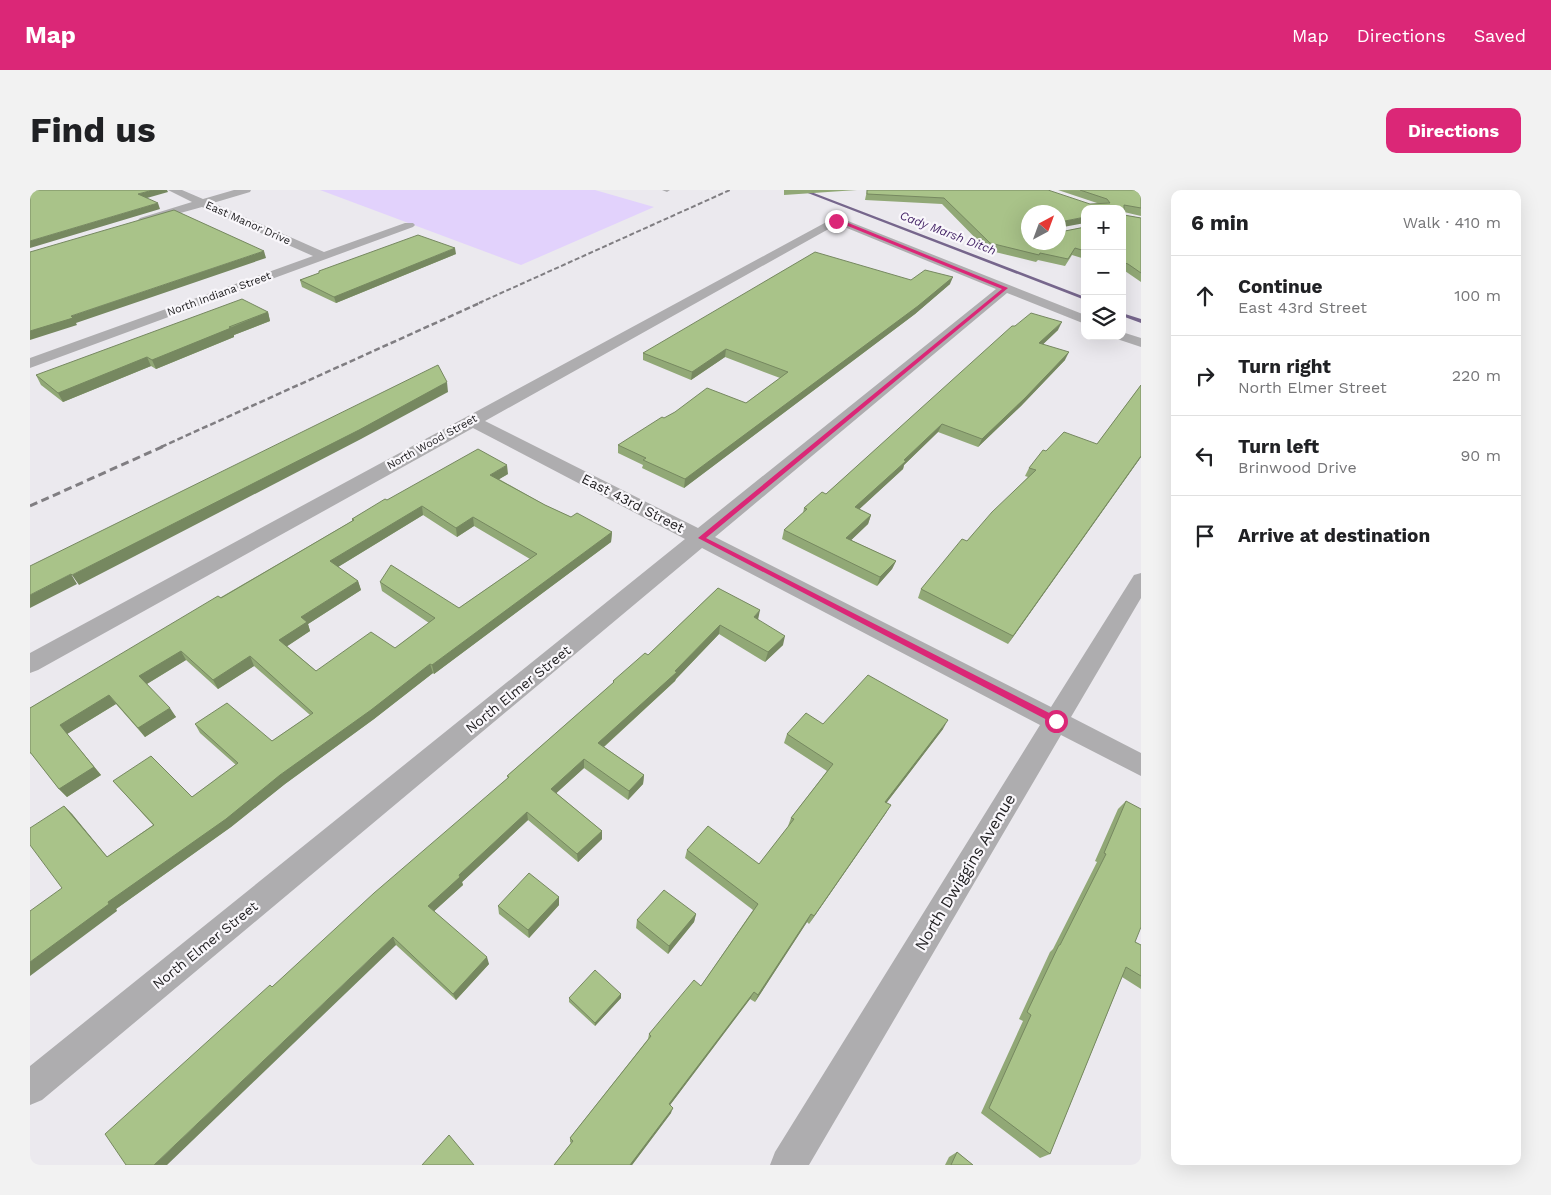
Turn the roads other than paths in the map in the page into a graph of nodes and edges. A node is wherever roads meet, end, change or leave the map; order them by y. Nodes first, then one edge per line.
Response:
1 (173, 190) edge
2 (246, 190) edge
3 (203, 203) junction
4 (130, 224) edge
5 (409, 225) dead end
6 (324, 256) junction
7 (1005, 288) junction
8 (1081, 318) edge
9 (1126, 337) edge
10 (1141, 343) edge
11 (30, 363) edge
12 (472, 420) junction
13 (702, 538) junction
14 (1141, 580) edge
15 (30, 664) edge
16 (1056, 721) junction
17 (1141, 765) edge
18 (30, 1088) edge
19 (788, 1165) edge

1 - 3 street, East Manor Drive
2 - 3 street
3 - 4 street
3 - 6 street, East Manor Drive
5 - 6 street, North Indiana Street
6 - 11 street, North Indiana Street
7 - 8 street
7 - 12 street, North Wood Street
7 - 13 street, North Elmer Street
9 - 10 street
12 - 13 street, East 43rd Street
12 - 15 street, North Wood Street
13 - 16 street, East 43rd Street
13 - 18 street, North Elmer Street
14 - 16 street, North Dwiggins Avenue
16 - 17 street, East 43rd Street
16 - 19 street, North Dwiggins Avenue

